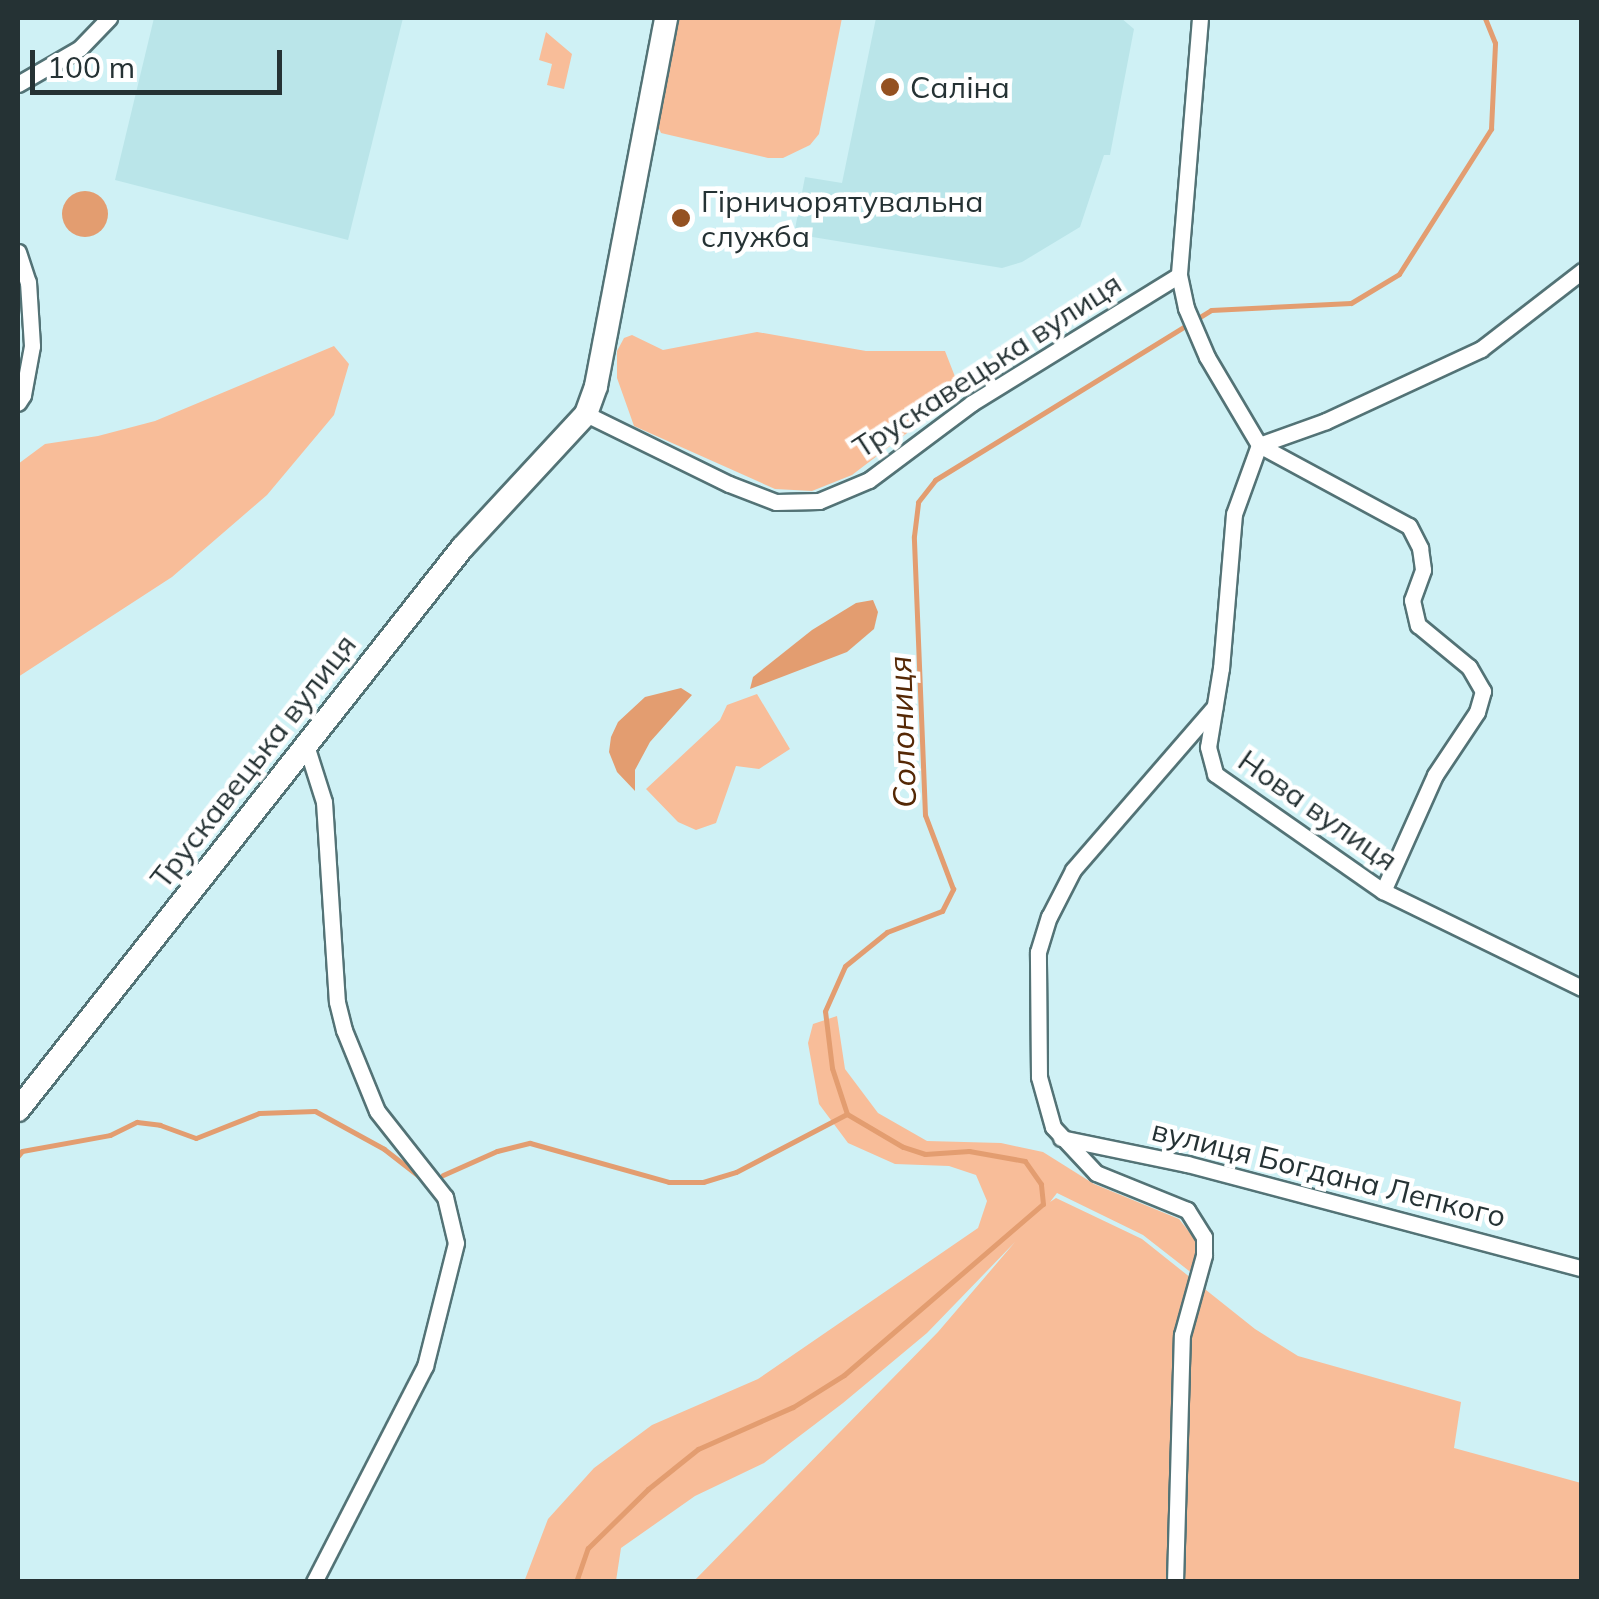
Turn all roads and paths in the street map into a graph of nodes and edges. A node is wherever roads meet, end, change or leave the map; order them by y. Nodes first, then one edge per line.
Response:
1 (108, 18) edge
2 (666, 18) edge
3 (1200, 18) edge
4 (18, 84) edge
5 (18, 252) edge
6 (1582, 271) edge
7 (1179, 276) junction
8 (18, 403) edge
9 (586, 414) junction
10 (1260, 446) junction
11 (1214, 707) junction
12 (305, 742) junction
13 (1384, 891) junction
14 (1582, 988) edge
15 (18, 1110) edge
16 (1061, 1138) junction
17 (1582, 1268) edge
18 (314, 1582) edge
19 (1175, 1582) edge

1 - 4 street
2 - 9 street, Трускавецька вулиця
3 - 7 street
5 - 8 street
6 - 10 street
7 - 9 street, Трускавецька вулиця
7 - 10 street
9 - 12 street, Трускавецька вулиця
10 - 11 street, Нова вулиця
10 - 13 street
11 - 13 street, Нова вулиця
11 - 16 street
12 - 15 street, Трускавецька вулиця
12 - 18 street
13 - 14 street, Нова вулиця
16 - 17 street, вулиця Богдана Лепкого
16 - 19 street

